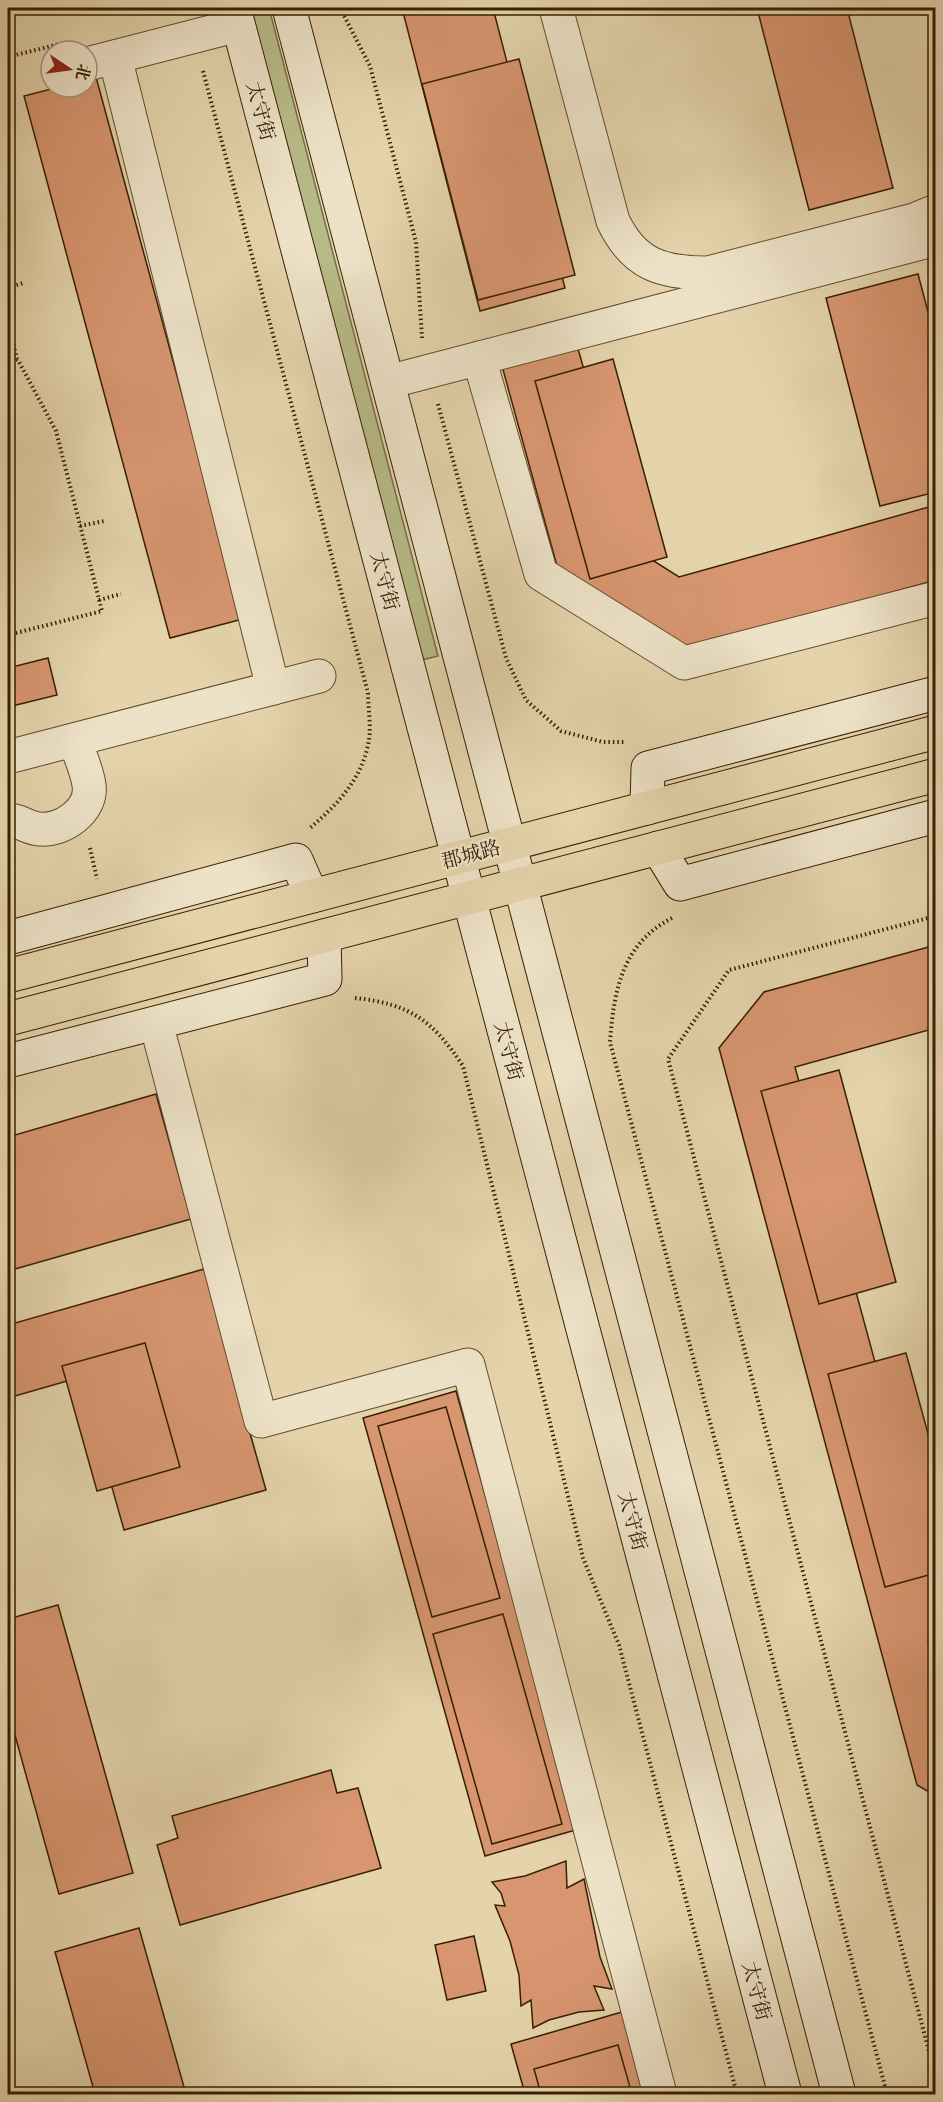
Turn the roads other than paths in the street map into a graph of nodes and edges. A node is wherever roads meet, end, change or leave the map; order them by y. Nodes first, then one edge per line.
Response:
1 (289, 8) edge
2 (556, 8) edge
3 (236, 16) edge
4 (101, 60) edge
5 (936, 211) edge
6 (936, 239) edge
7 (479, 358) junction
8 (388, 382) junction
9 (936, 598) edge
10 (319, 675) dead end
11 (273, 688) junction
12 (936, 693) edge
13 (936, 732) edge
14 (75, 740) junction
15 (8, 757) edge
16 (936, 775) edge
17 (647, 807) junction
18 (936, 816) edge
19 (8, 820) edge
20 (510, 843) junction
21 (658, 848) junction
22 (458, 857) junction
23 (520, 884) junction
24 (312, 896) junction
25 (469, 898) junction
26 (324, 936) junction
27 (8, 938) edge
28 (8, 975) edge
29 (8, 1019) edge
30 (156, 1023) junction
31 (8, 1061) edge
32 (660, 2094) edge
33 (785, 2094) edge
34 (839, 2094) edge

1 - 8 street
2 - 5 street
3 - 4 street
3 - 22 street, 太守街
4 - 11 street
6 - 7 street
7 - 8 street
7 - 9 street
8 - 20 street
10 - 11 street
11 - 14 street
12 - 17 street
13 - 17 main road, 郡城路
14 - 15 street
14 - 19 street
16 - 21 main road
17 - 20 main road, 郡城路
18 - 21 street
20 - 22 main road, 郡城路
20 - 23 street
21 - 23 main road
22 - 24 main road, 郡城路
22 - 25 street, 太守街
23 - 25 main road
23 - 34 street
24 - 27 street
24 - 28 main road, 郡城路
25 - 26 main road
25 - 33 street, 太守街
26 - 29 main road
26 - 30 street
30 - 31 street
30 - 32 street

